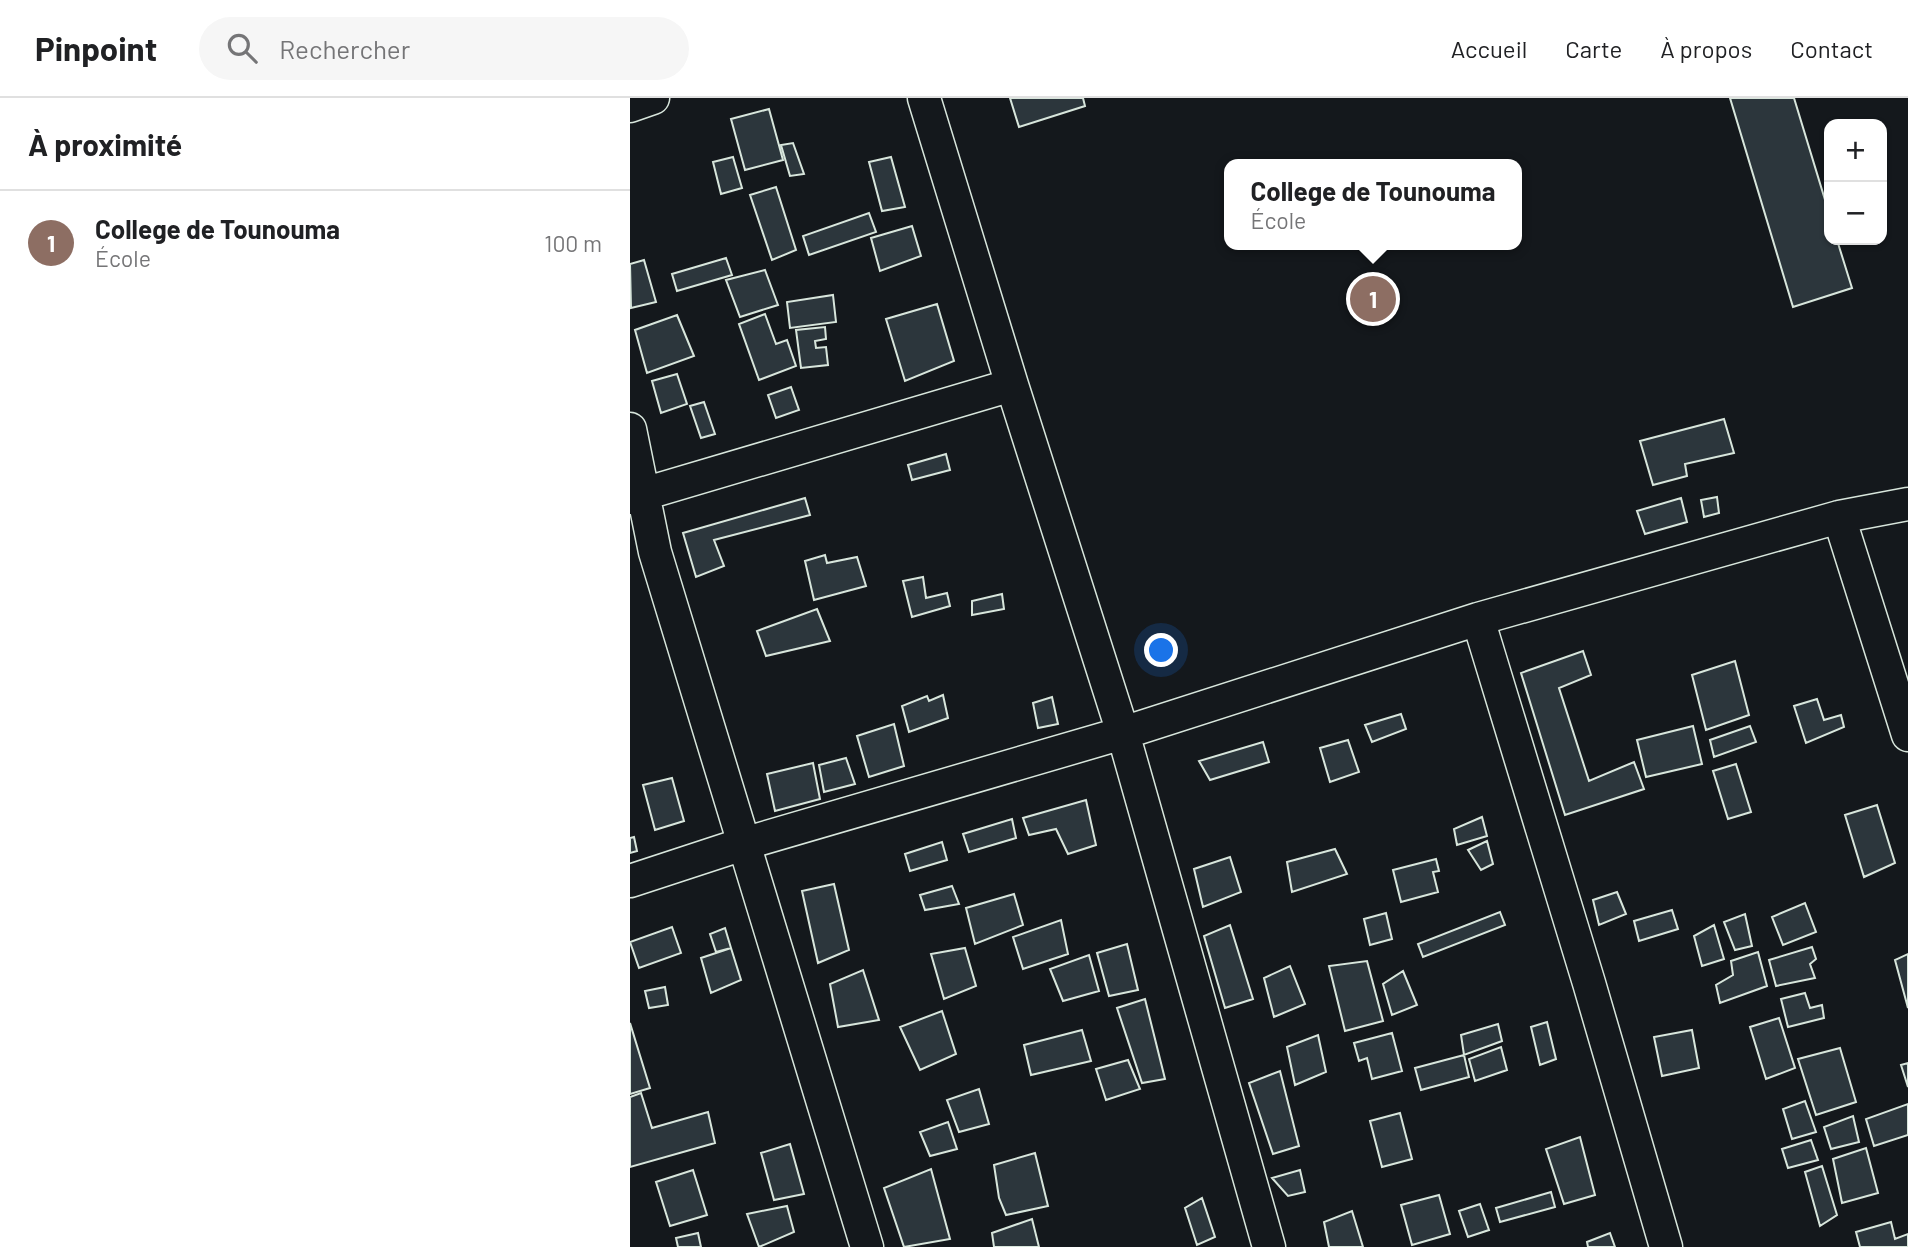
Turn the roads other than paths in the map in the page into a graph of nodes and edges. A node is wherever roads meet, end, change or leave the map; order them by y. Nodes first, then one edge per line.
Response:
1 (653, 98) edge
2 (925, 98) edge
3 (630, 106) edge
4 (1012, 384) junction
5 (630, 429) edge
6 (636, 496) edge
7 (1908, 504) edge
8 (1839, 517) junction
9 (1478, 619) junction
10 (1123, 733) junction
11 (1908, 735) edge
12 (743, 844) junction
13 (630, 881) edge
14 (867, 1247) edge
15 (1269, 1247) edge
16 (1666, 1247) edge

1 - 3 street
2 - 4 street
4 - 6 street
4 - 10 street
5 - 6 street
6 - 12 street
7 - 8 street
8 - 9 street
8 - 11 street
9 - 10 street
9 - 16 street
10 - 12 street
10 - 15 street
12 - 13 street
12 - 14 street

